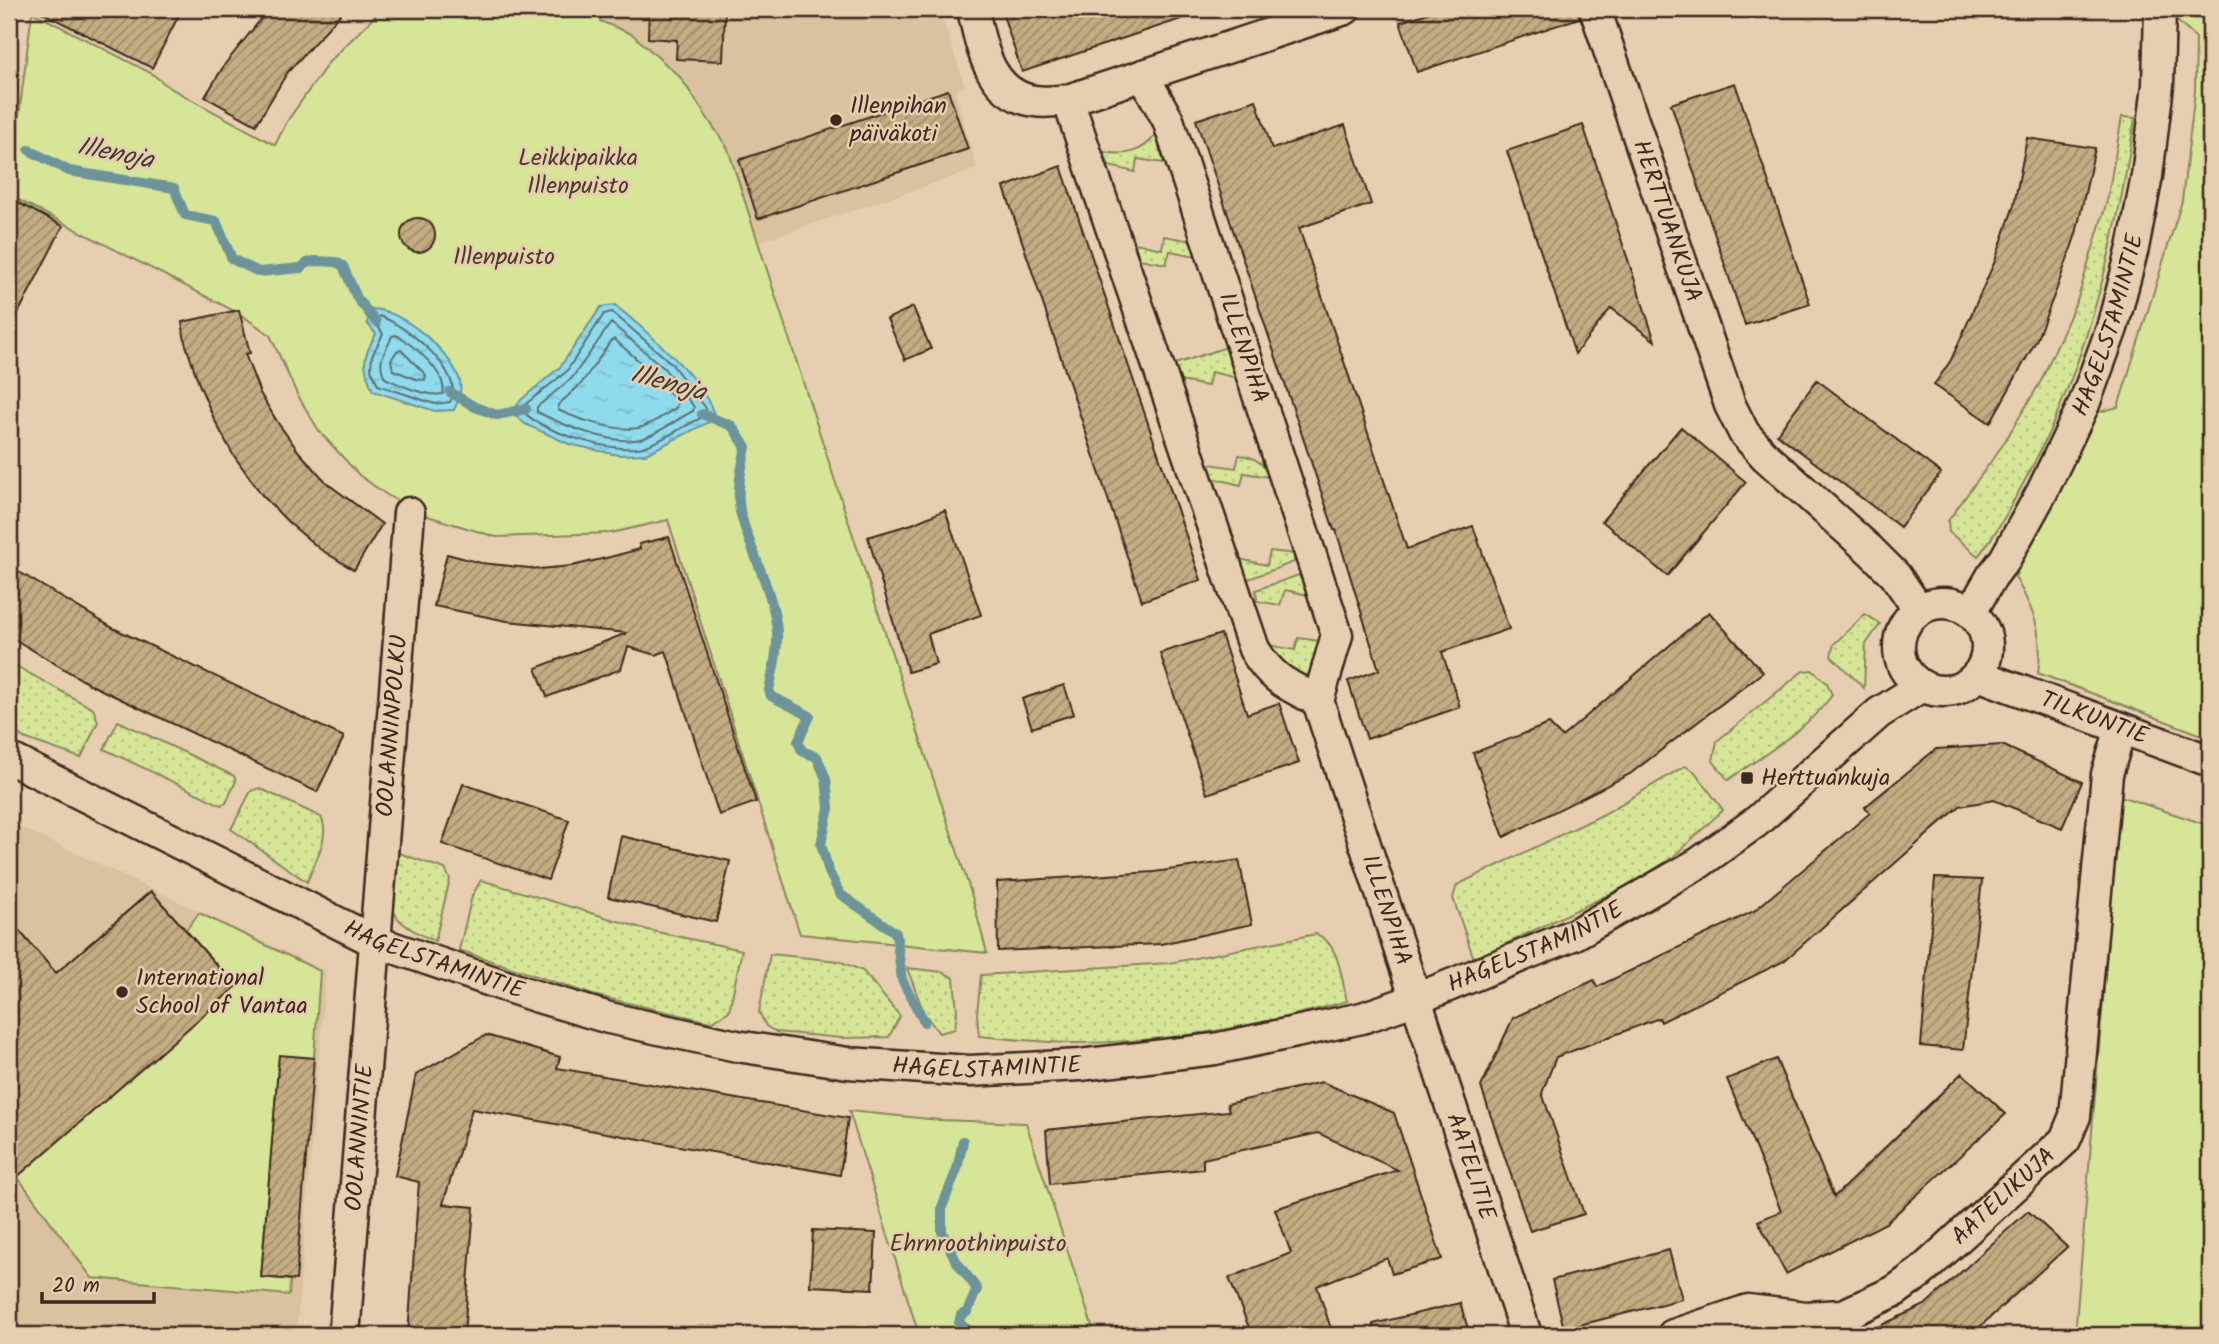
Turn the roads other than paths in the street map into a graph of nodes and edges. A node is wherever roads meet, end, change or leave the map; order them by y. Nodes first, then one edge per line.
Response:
1 (973, 9) edge
2 (1345, 9) edge
3 (1595, 9) edge
4 (2160, 9) edge
5 (1143, 75) junction
6 (1068, 100) junction
7 (409, 513) dead end
8 (1919, 610) junction
9 (1971, 612) junction
10 (1978, 675) junction
11 (1922, 686) junction
12 (1318, 701) junction
13 (2121, 728) junction
14 (9, 758) edge
15 (2210, 761) edge
16 (374, 940) junction
17 (1414, 1000) junction
18 (344, 1335) edge
19 (1526, 1335) edge
20 (1673, 1335) edge

1 - 6 street
2 - 5 street
3 - 8 street, HERTTUANKUJA
4 - 9 street, HAGELSTAMINTIE
5 - 6 street
5 - 12 street, ILLENPIHA
6 - 12 street
7 - 16 street, OOLANNINPOLKU
8 - 9 street
8 - 11 street
9 - 10 street
10 - 11 street
10 - 13 street, TILKUNTIE
11 - 17 street, HAGELSTAMINTIE
12 - 17 street, ILLENPIHA
13 - 15 street, TILKUNTIE
13 - 20 street, AATELIKUJA
14 - 16 street, HAGELSTAMINTIE
16 - 17 street, HAGELSTAMINTIE
16 - 18 street, OOLANNINTIE
17 - 19 street, AATELITIE

